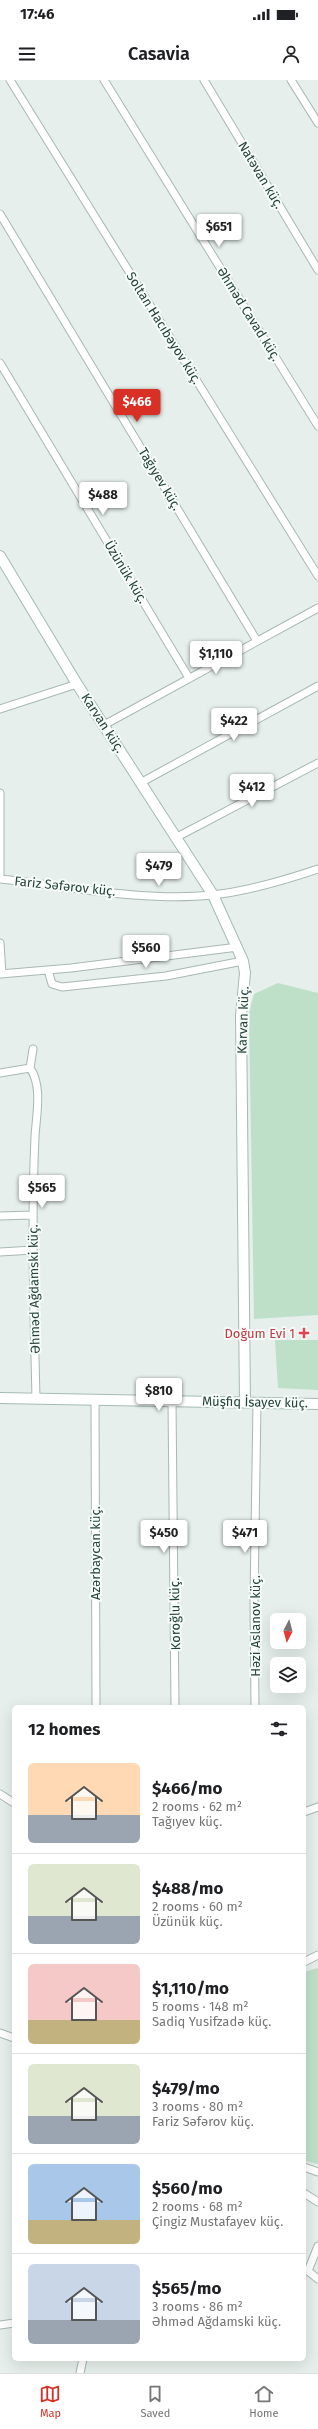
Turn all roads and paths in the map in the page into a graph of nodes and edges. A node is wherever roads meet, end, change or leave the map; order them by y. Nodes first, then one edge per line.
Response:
1 (10, 80) edge
2 (104, 80) edge
3 (204, 80) edge
4 (291, 80) edge
5 (318, 122) edge
6 (0, 214) edge
7 (318, 270) edge
8 (0, 363) edge
9 (318, 426) edge
10 (0, 556) edge
11 (318, 576) edge
12 (318, 608) edge
13 (257, 641) junction
14 (190, 678) junction
15 (78, 684) junction
16 (318, 686) edge
17 (0, 709) edge
18 (104, 725) junction
19 (318, 763) edge
20 (142, 782) junction
21 (0, 793) edge
22 (177, 837) junction
23 (318, 869) edge
24 (0, 875) edge
25 (0, 879) edge
26 (213, 895) junction
27 (0, 943) edge
28 (238, 947) junction
29 (243, 961) junction
30 (48, 970) junction
31 (1, 974) edge
32 (33, 1049) dead end
33 (30, 1068) junction
34 (0, 1073) edge
35 (32, 1215) junction
36 (0, 1216) edge
37 (33, 1250) junction
38 (0, 1252) edge
39 (0, 1398) edge
40 (36, 1399) junction
41 (95, 1400) junction
42 (172, 1401) junction
43 (245, 1402) junction
44 (257, 1402) junction
45 (318, 1404) edge
46 (96, 1705) edge
47 (175, 1705) edge
48 (255, 1705) edge
49 (0, 1794) edge
50 (12, 1802) edge
51 (318, 1807) edge
52 (306, 1811) edge
53 (318, 1955) edge
54 (306, 1961) edge
55 (0, 2033) edge
56 (12, 2037) edge
57 (306, 2169) edge
58 (318, 2172) edge
59 (306, 2194) edge
60 (318, 2202) edge
61 (318, 2246) edge
62 (318, 2279) edge
63 (12, 2324) edge
64 (0, 2325) edge
65 (83, 2361) edge
66 (80, 2373) edge

1 - 11 street, Soltan Hacıbəyov küç.
2 - 9 street, Əhməd Cavad küç.
3 - 7 street, Natəvan küç.
4 - 5 street
6 - 13 street, Tağıyev küç.
8 - 14 street, Üzünük küç.
10 - 15 street, Karvan küç.
12 - 13 street
13 - 14 street
14 - 18 street
15 - 17 street, Karvan küç.
15 - 18 street, Karvan küç.
16 - 20 street
18 - 20 street, Karvan küç.
19 - 22 street
20 - 22 street, Karvan küç.
21 - 24 street
22 - 26 street, Karvan küç.
23 - 26 street, Fariz Səfərov küç.
25 - 26 street, Fariz Səfərov küç.
26 - 28 street, Karvan küç.
27 - 31 street
28 - 29 street, Karvan küç.
28 - 30 street
29 - 30 street
29 - 43 street, Karvan küç.
30 - 31 street
32 - 33 street
33 - 34 street
33 - 35 street, Əhməd Ağdamski küç.
35 - 36 street
35 - 37 street, Əhməd Ağdamski küç.
37 - 38 street
37 - 40 street, Əhməd Ağdamski küç.
39 - 40 street, Müşfiq İsayev küç.
40 - 41 street, Müşfiq İsayev küç.
41 - 42 street, Müşfiq İsayev küç.
41 - 46 street, Azərbaycan küç.
42 - 43 street, Müşfiq İsayev küç.
42 - 47 street, Koroğlu küç.
43 - 44 street, Müşfiq İsayev küç.
44 - 45 street, Müşfiq İsayev küç.
44 - 48 street, Həzi Aslanov küç.
49 - 50 street
51 - 52 street
53 - 54 street
55 - 56 street
57 - 58 street
59 - 60 street
61 - 62 street
63 - 64 street
65 - 66 street

